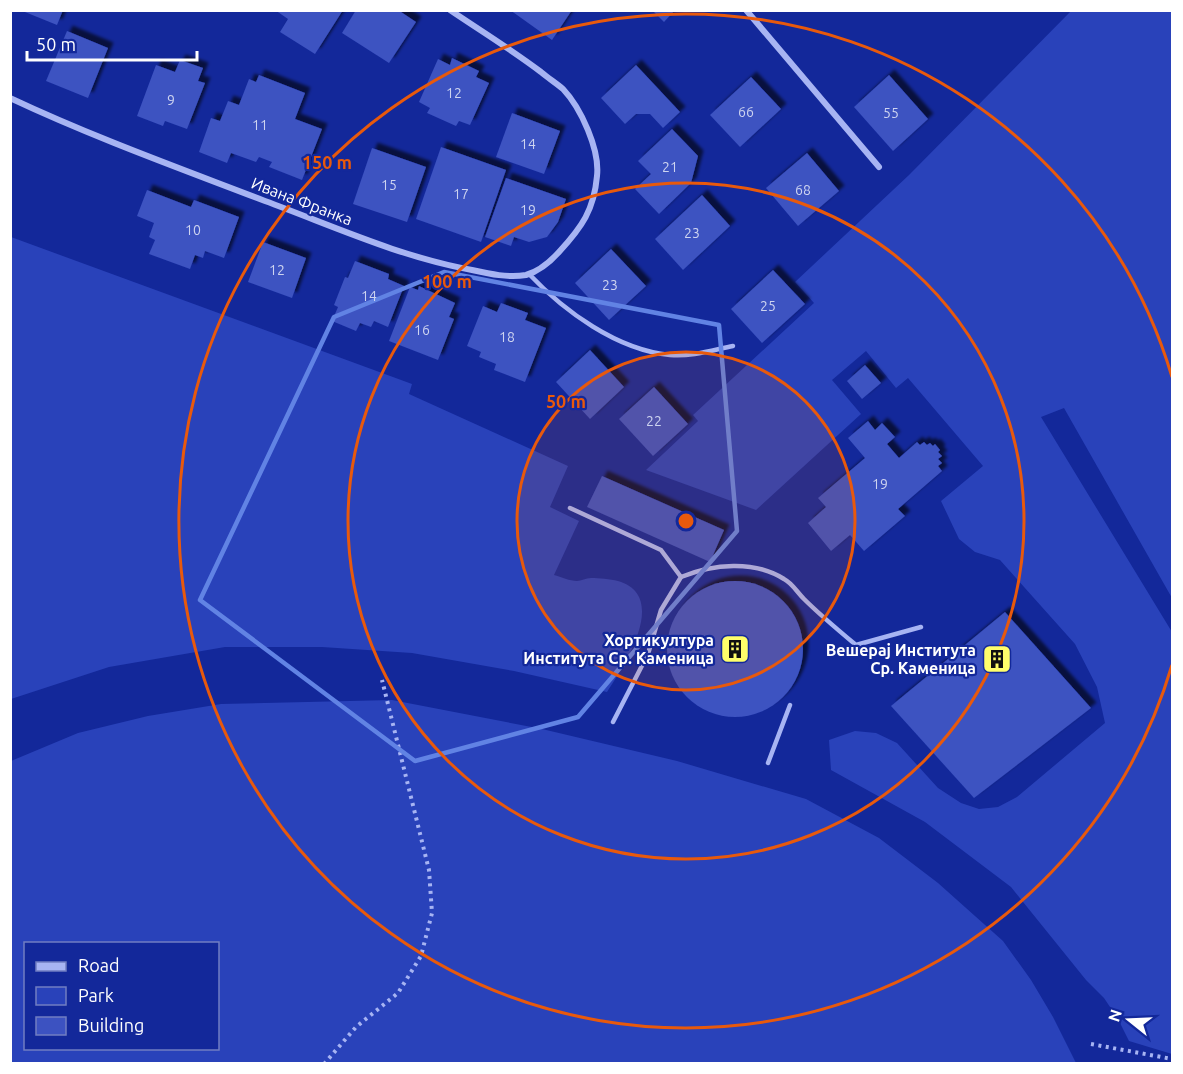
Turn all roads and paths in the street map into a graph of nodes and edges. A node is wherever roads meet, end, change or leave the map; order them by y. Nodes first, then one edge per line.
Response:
1 (450, 10) edge
2 (746, 10) edge
3 (10, 98) edge
4 (879, 167) dead end
5 (529, 274) junction
6 (733, 346) dead end
7 (570, 508) dead end
8 (681, 577) junction
9 (921, 627) dead end
10 (382, 680) dead end
11 (790, 705) dead end
12 (613, 722) dead end
13 (768, 763) dead end
14 (1091, 1044) dead end
15 (1173, 1059) edge
16 (324, 1064) edge

1 - 5 street
2 - 4 street
3 - 5 street, Ивана Франка
5 - 6 lane
7 - 8 lane
8 - 9 lane
8 - 12 lane
10 - 16 path
11 - 13 lane
14 - 15 path

